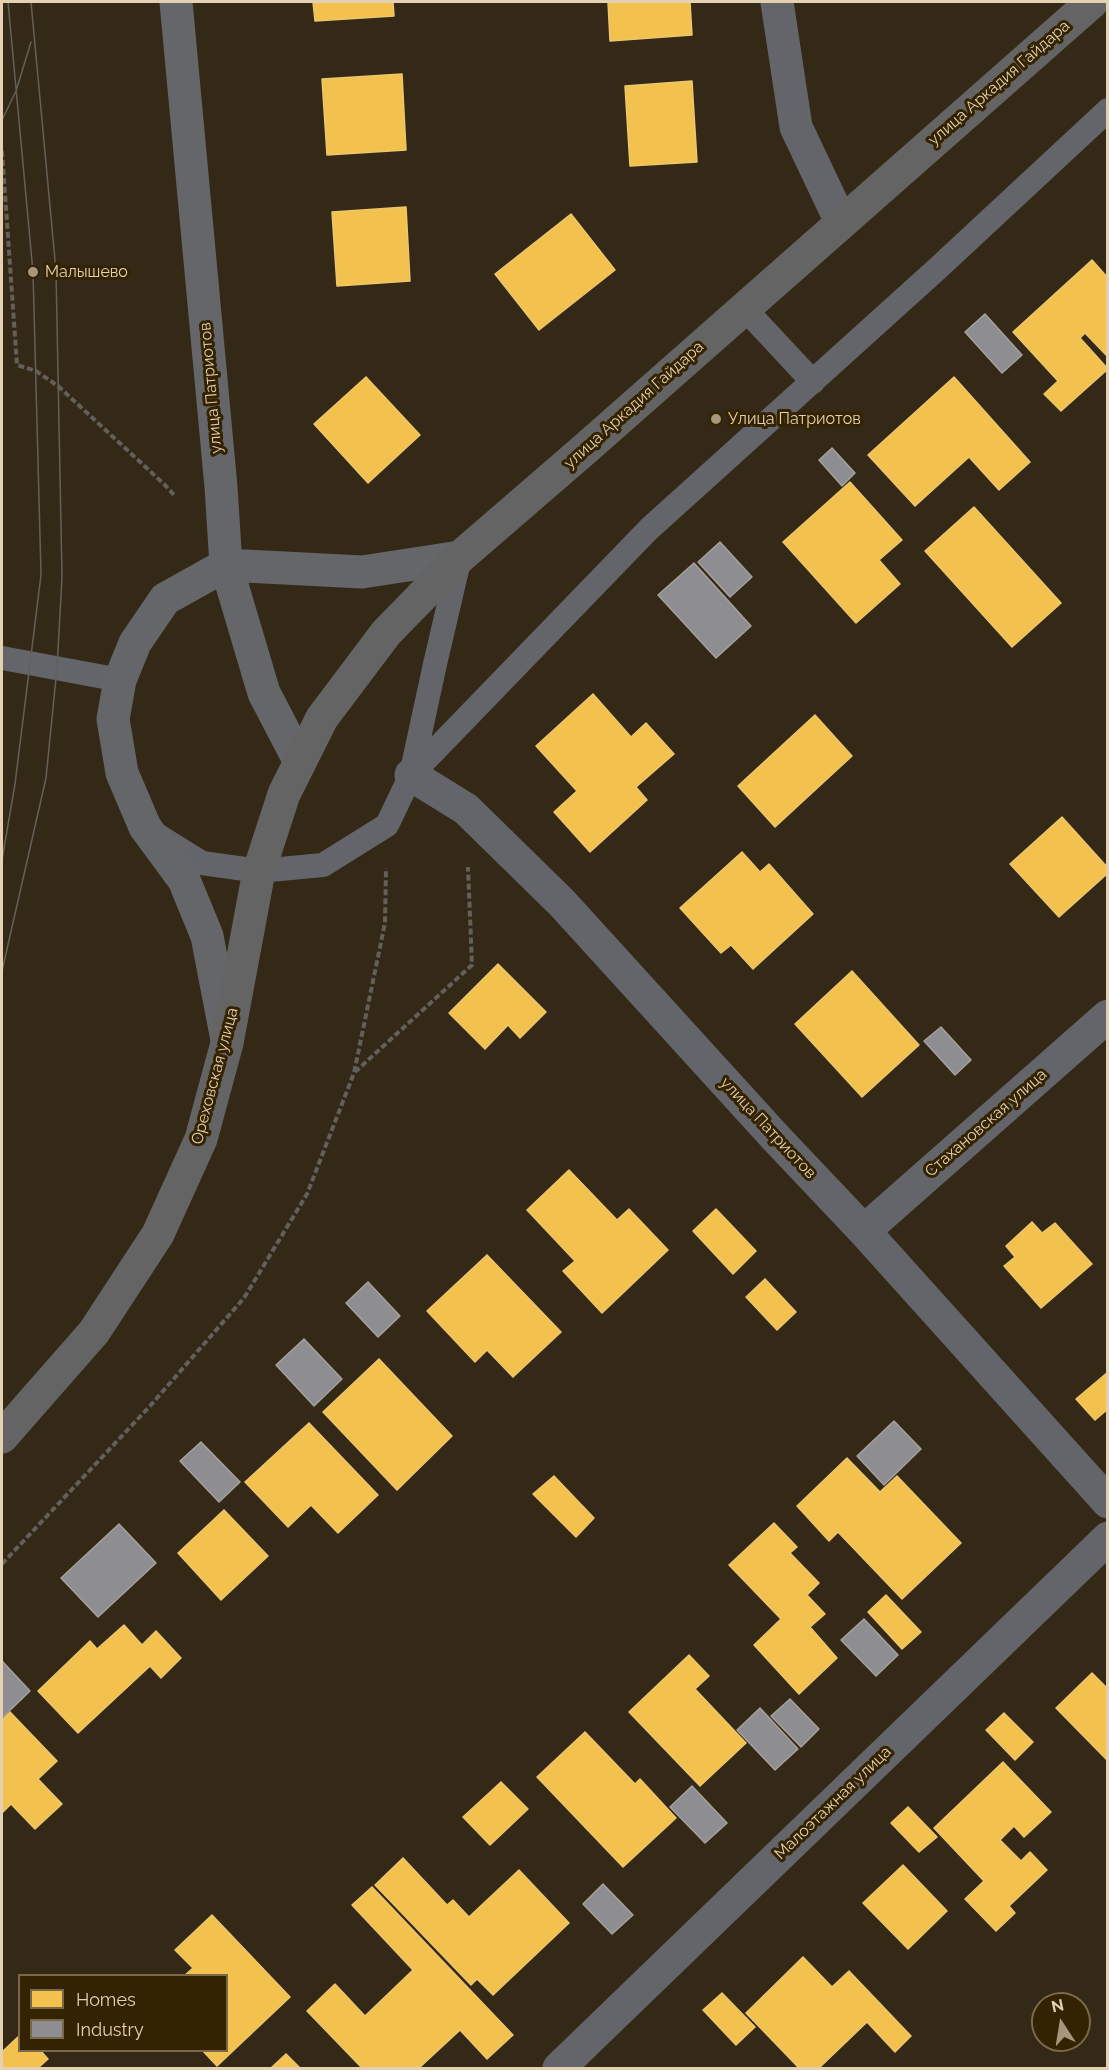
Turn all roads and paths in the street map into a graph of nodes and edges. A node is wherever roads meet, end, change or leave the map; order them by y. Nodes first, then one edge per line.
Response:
1 (176, 2) edge
2 (777, 2) edge
3 (1092, 2) edge
4 (1107, 110) edge
5 (2, 151) edge
6 (841, 222) junction
7 (744, 308) junction
8 (813, 382) junction
9 (174, 495) dead end
10 (460, 557) junction
11 (226, 565) junction
12 (2, 657) edge
13 (120, 680) junction
14 (300, 762) junction
15 (411, 775) junction
16 (466, 809) junction
17 (387, 825) junction
18 (145, 827) junction
19 (259, 871) junction
20 (1107, 1016) edge
21 (227, 1043) junction
22 (354, 1073) junction
23 (864, 1231) junction
24 (2, 1437) edge
25 (1107, 1502) edge
26 (1107, 1538) edge
27 (2, 1564) edge
28 (559, 2068) edge

1 - 11 main road, улица Патриотов
2 - 6 street
3 - 6 main road, улица Аркадия Гайдара
4 - 8 lane
5 - 9 path
6 - 7 main road, улица Аркадия Гайдара
7 - 8 lane
7 - 10 main road, улица Аркадия Гайдара
8 - 15 lane
10 - 11 main road
10 - 14 main road, улица Аркадия Гайдара
10 - 15 lane
11 - 13 main road
11 - 14 main road, улица Патриотов
12 - 13 lane
13 - 18 main road
14 - 19 main road, улица Аркадия Гайдара
15 - 16 street, улица Патриотов
15 - 17 lane
16 - 22 path
16 - 23 street, улица Патриотов
17 - 19 lane
17 - 22 path
18 - 19 lane
18 - 21 main road
19 - 21 main road, Ореховская улица
20 - 23 street, Стахановская улица
21 - 24 main road, Ореховская улица
22 - 27 path
23 - 25 street, улица Патриотов
26 - 28 street, Малоэтажная улица

